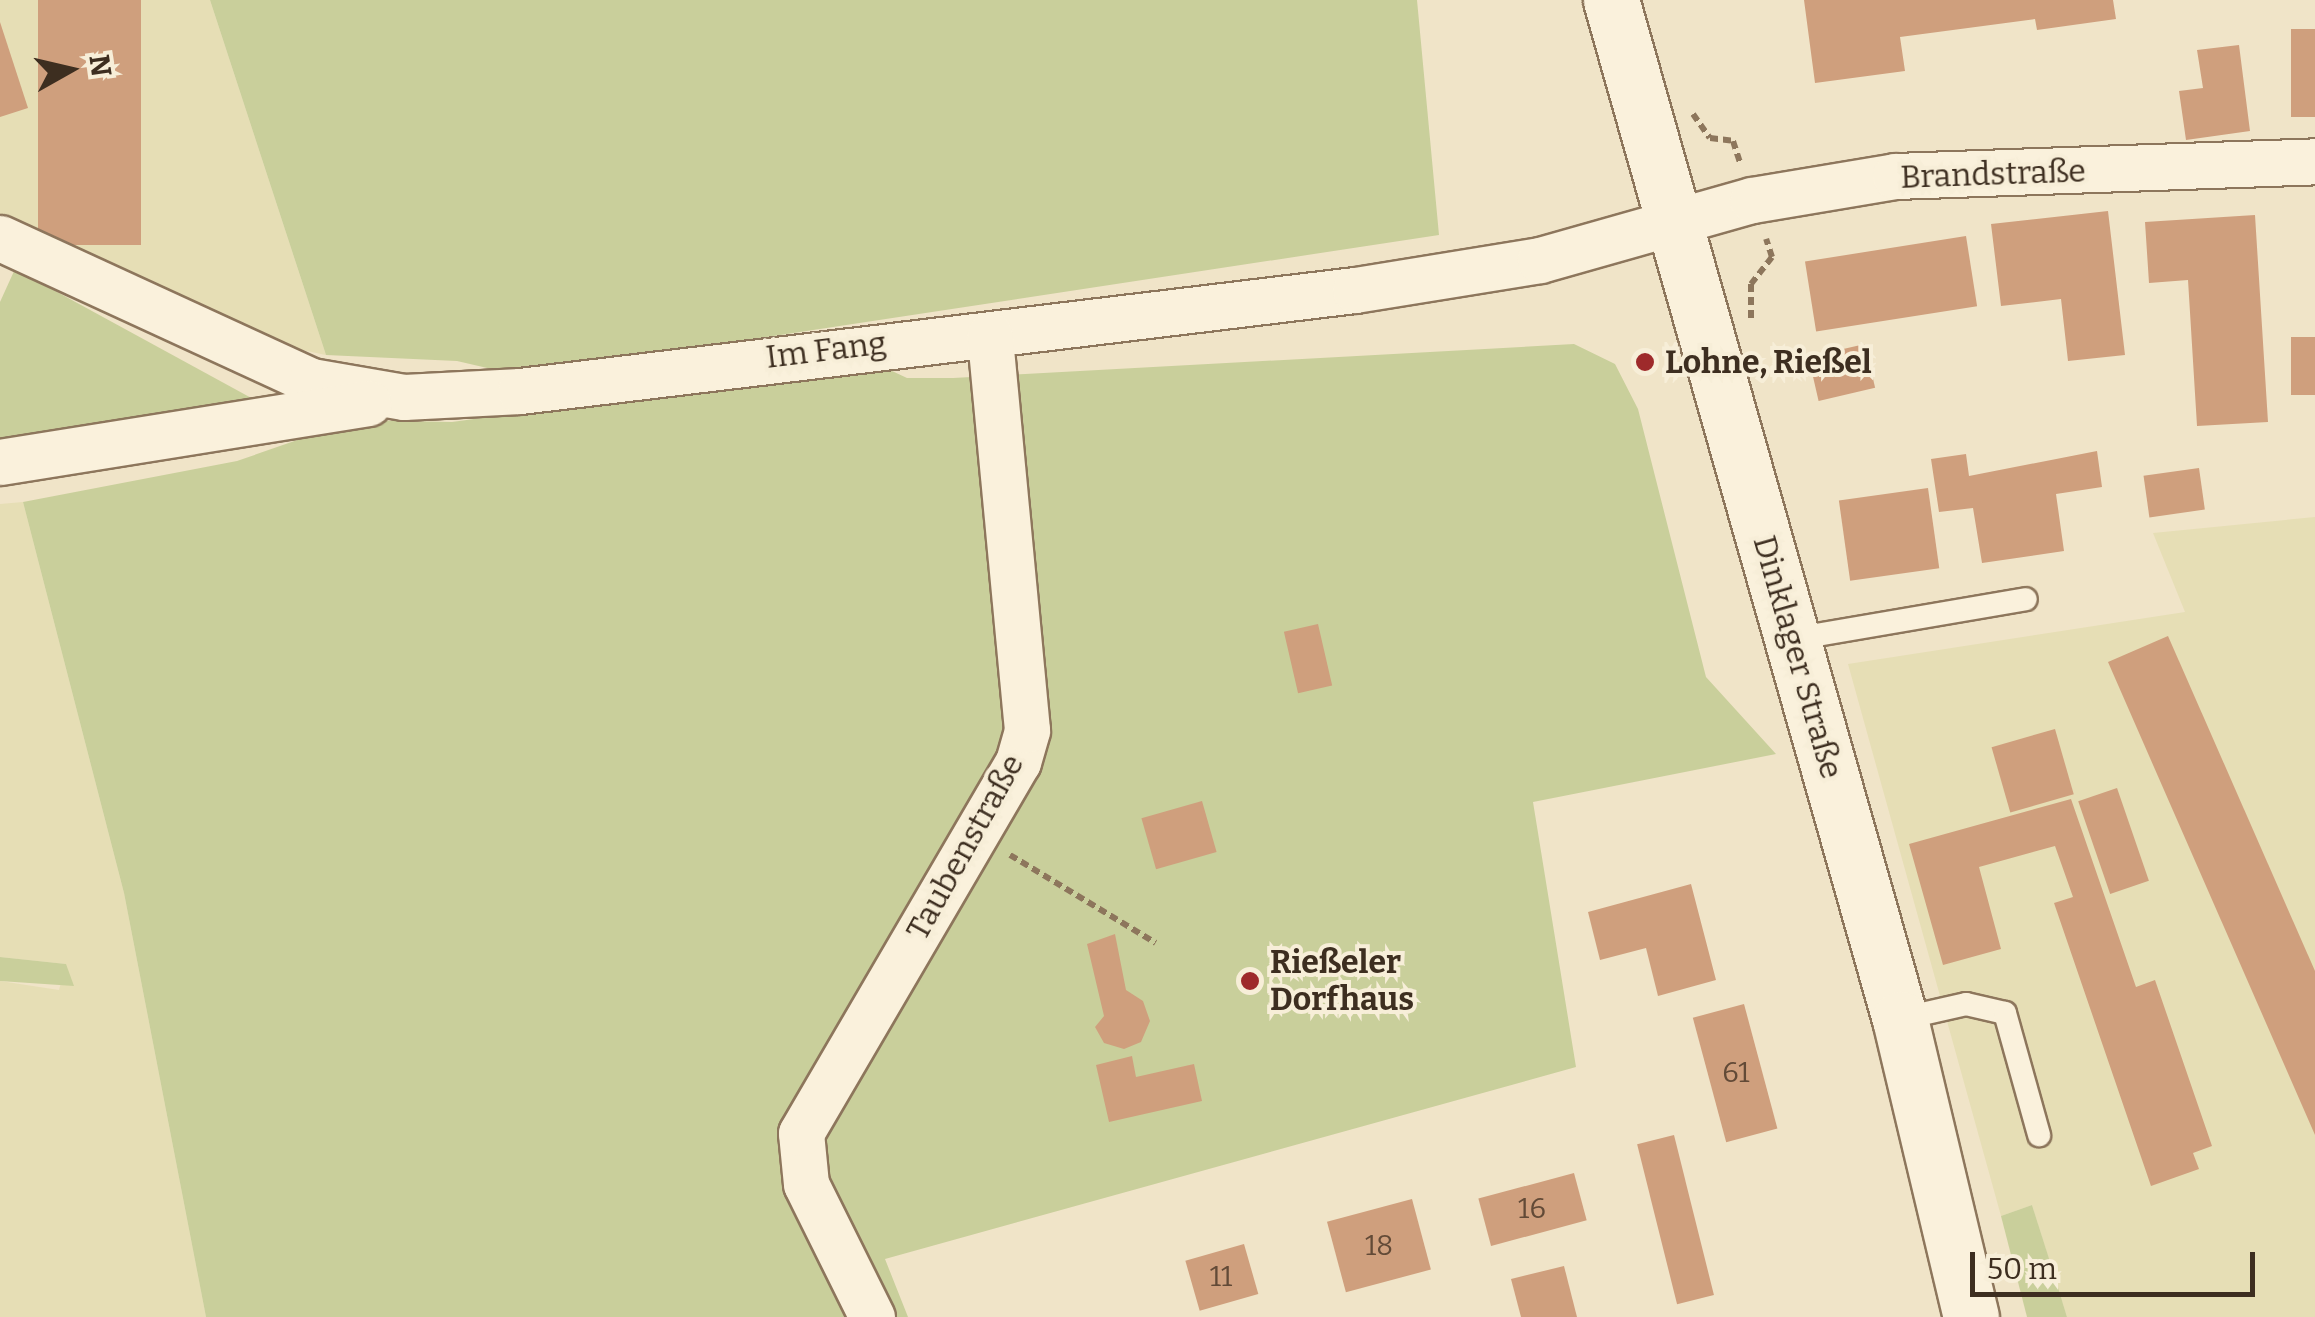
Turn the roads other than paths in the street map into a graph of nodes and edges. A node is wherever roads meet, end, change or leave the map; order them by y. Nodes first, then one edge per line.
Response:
1 (1611, 0) edge
2 (2315, 161) edge
3 (1676, 221) junction
4 (0, 238) edge
5 (990, 335) junction
6 (404, 397) junction
7 (0, 462) edge
8 (2026, 599) dead end
9 (1793, 639) junction
10 (1900, 1018) junction
11 (2039, 1135) dead end
12 (872, 1317) edge
13 (1971, 1317) edge

1 - 3 main road, Dinklager Straße
2 - 3 street, Brandstraße
3 - 5 street, Im Fang
3 - 9 main road, Dinklager Straße
4 - 6 street, Im Fang
5 - 6 street, Im Fang
5 - 12 street, Taubenstraße
6 - 7 street
8 - 9 lane
9 - 10 main road, Dinklager Straße
10 - 11 lane
10 - 13 main road, Dinklager Straße

